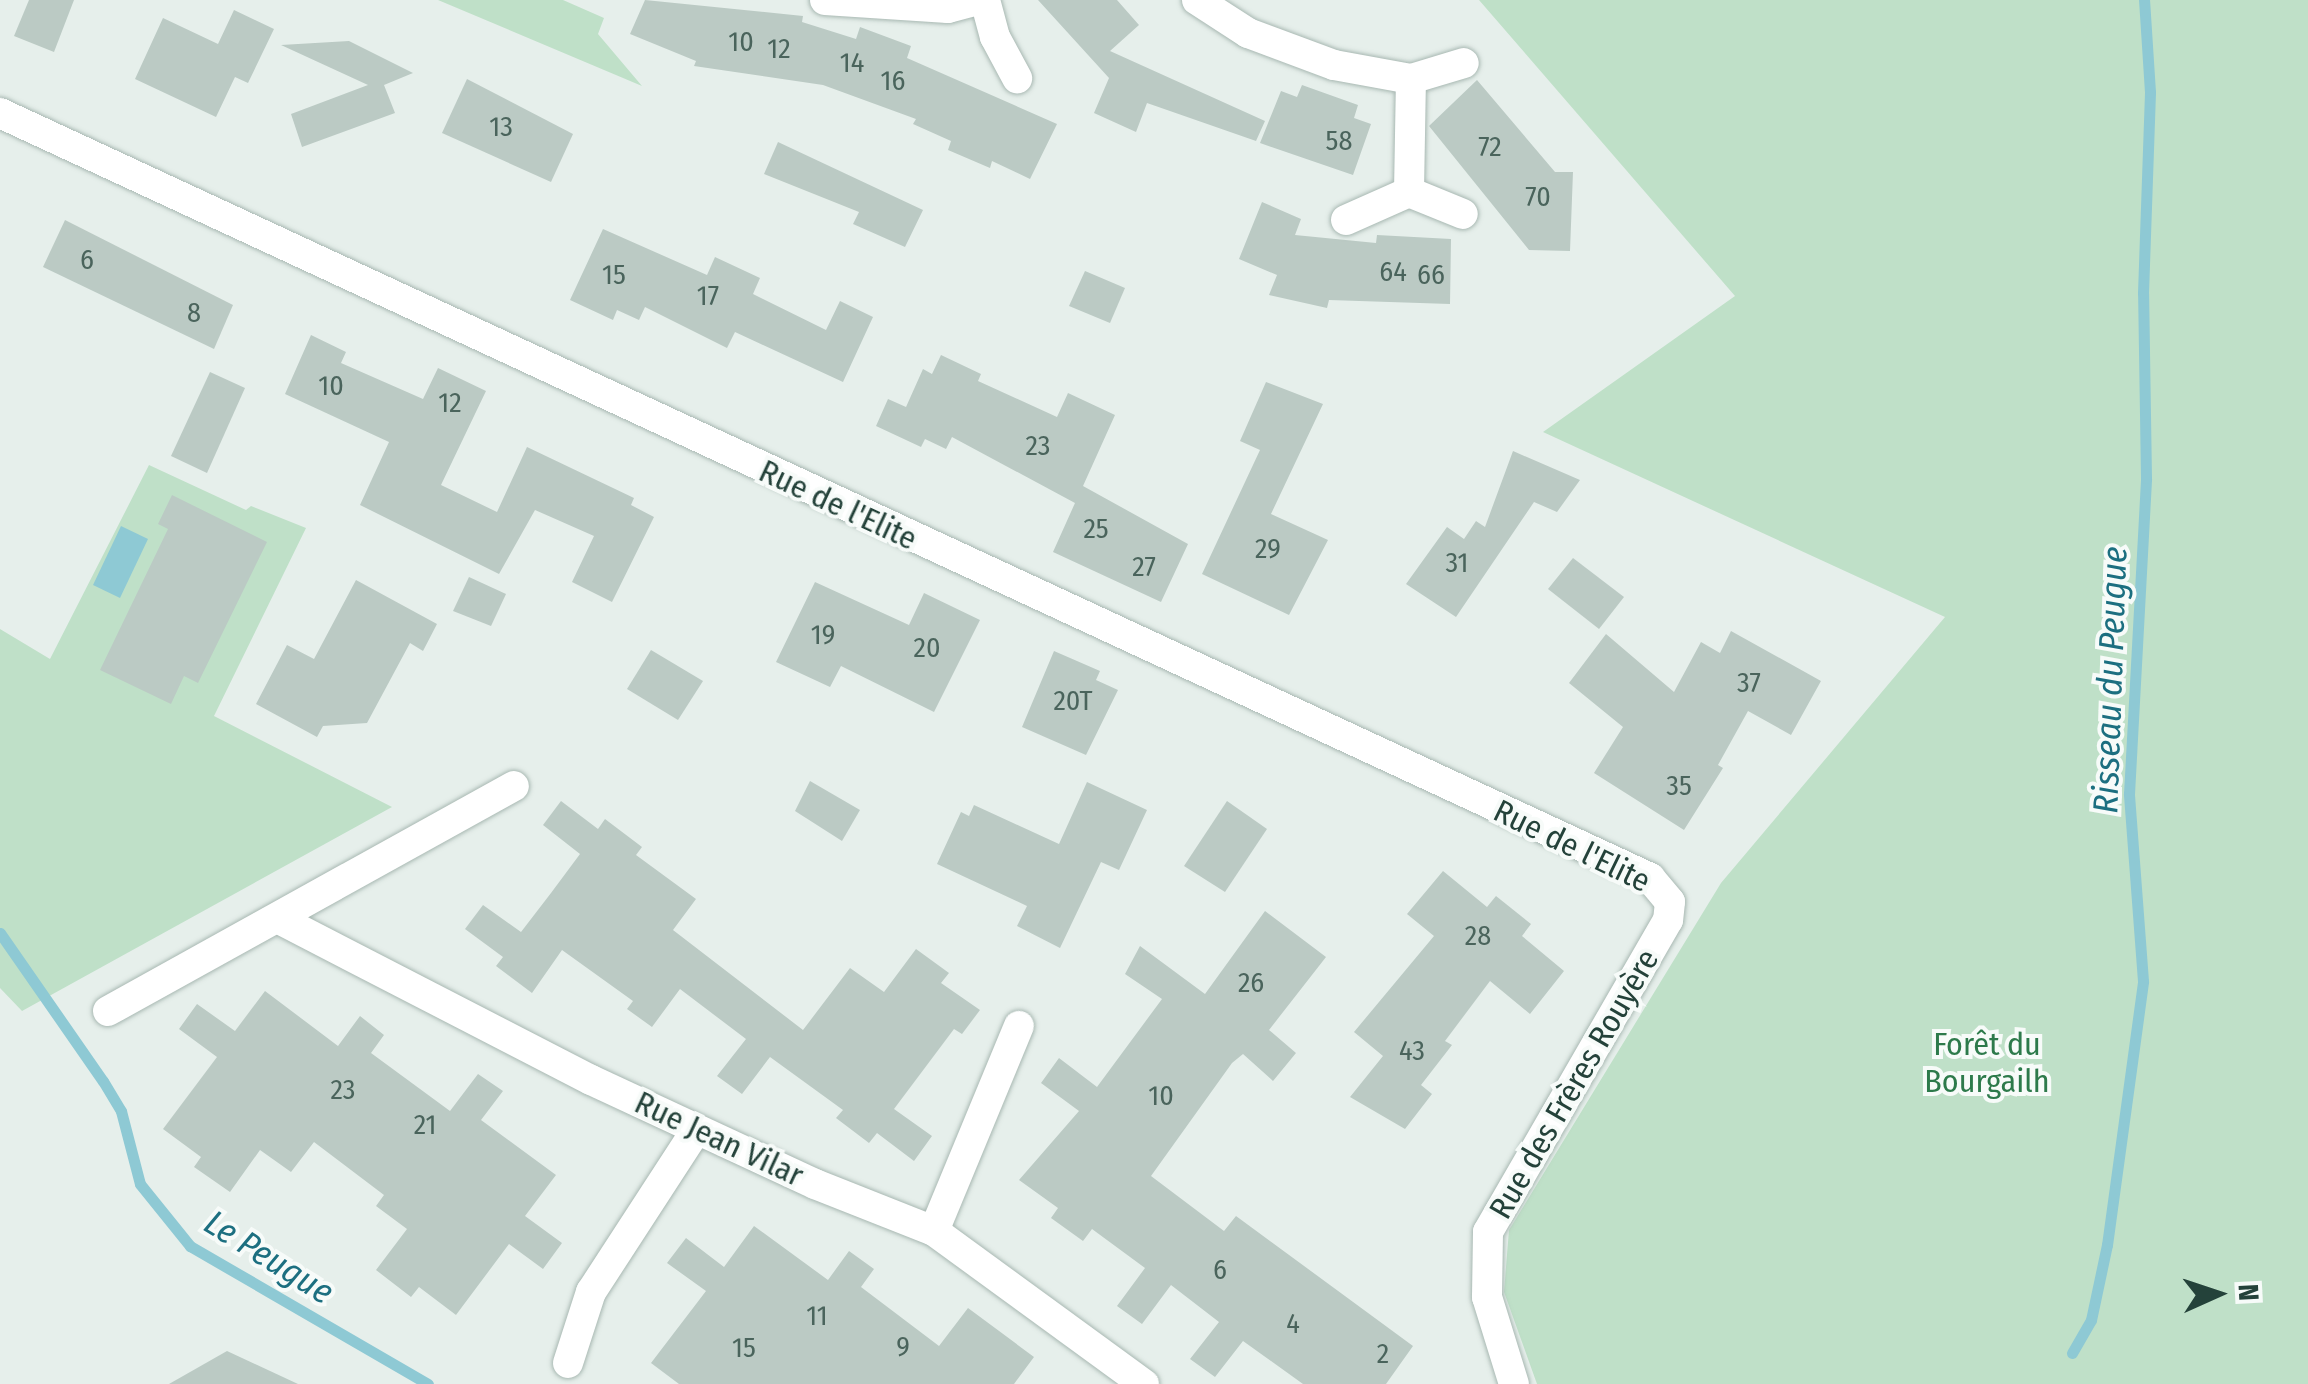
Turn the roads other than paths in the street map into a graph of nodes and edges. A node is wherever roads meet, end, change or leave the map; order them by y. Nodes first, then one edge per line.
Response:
1 (826, 0) edge
2 (977, 0) edge
3 (985, 0) edge
4 (1197, 0) edge
5 (1464, 63) dead end
6 (1017, 78) dead end
7 (1412, 79) junction
8 (0, 113) edge
9 (1409, 192) junction
10 (1463, 214) dead end
11 (1346, 220) dead end
12 (514, 786) dead end
13 (1670, 902) joint
14 (277, 918) junction
15 (108, 1011) dead end
16 (1019, 1026) dead end
17 (697, 1128) junction
18 (934, 1231) junction
19 (568, 1363) dead end
20 (1144, 1384) edge
21 (1514, 1384) edge

1 - 2 street
3 - 6 street
4 - 7 street
5 - 7 street
7 - 9 street
8 - 13 street, Rue de l'Elite
9 - 10 street
9 - 11 street
12 - 14 street
13 - 21 street, Rue des Frères Rouyère
14 - 15 street
14 - 17 street, Rue Jean Vilar
16 - 18 street
17 - 18 street, Rue Jean Vilar
17 - 19 street
18 - 20 street, Rue Jean Vilar

